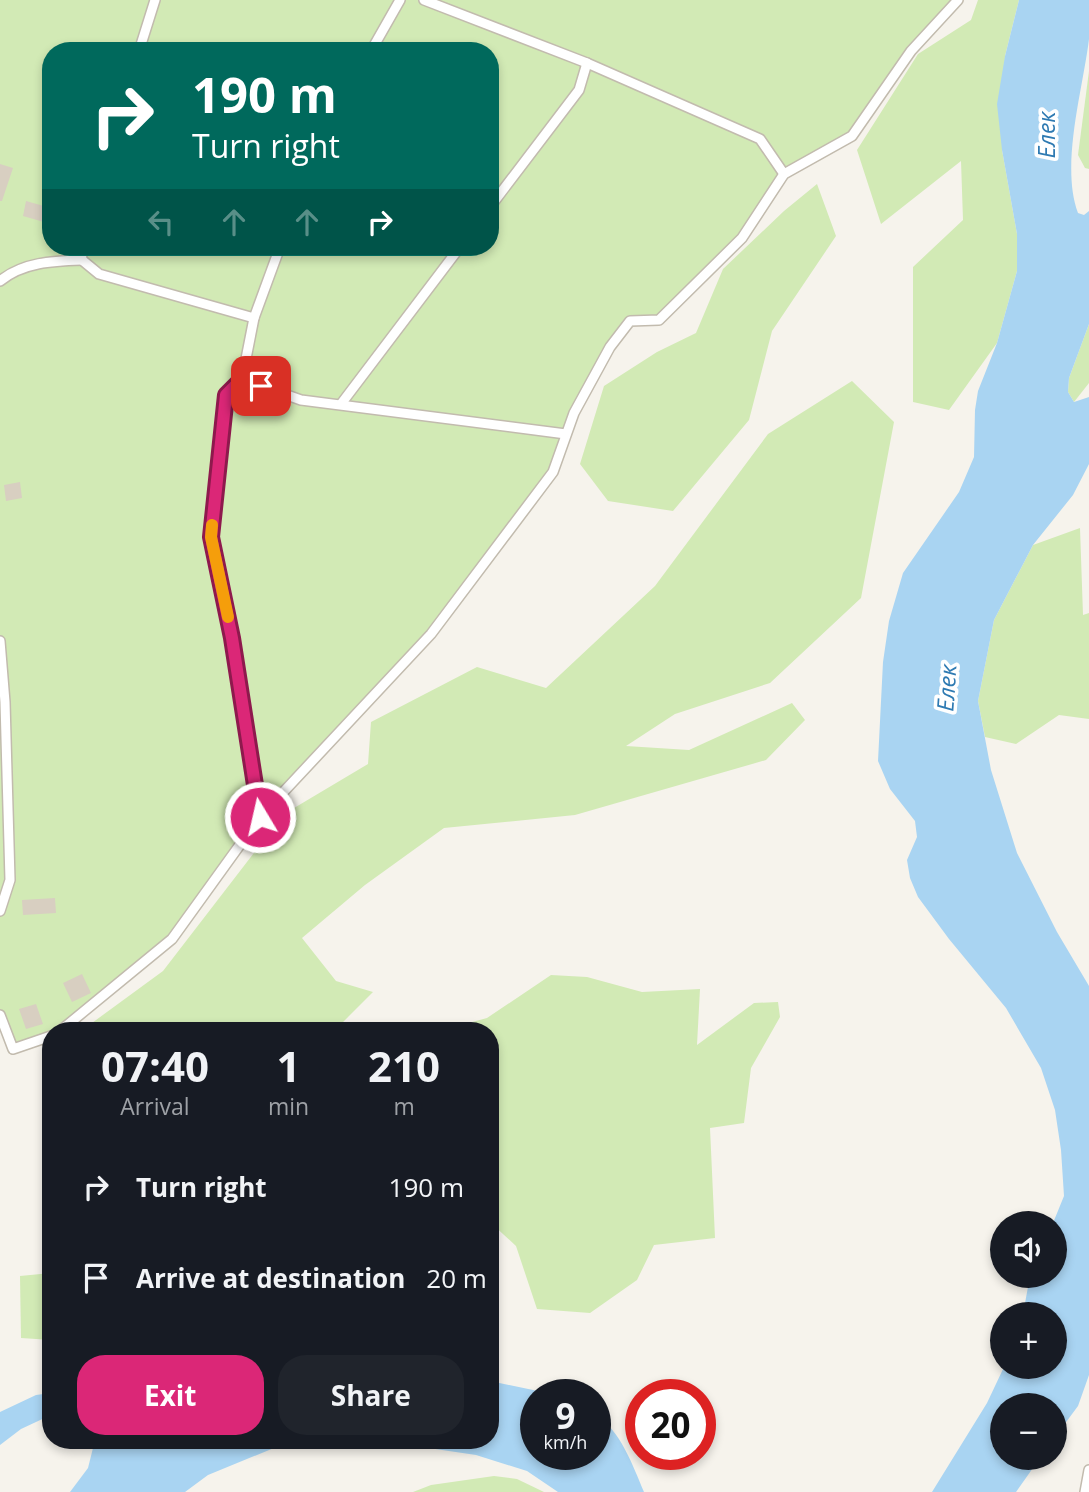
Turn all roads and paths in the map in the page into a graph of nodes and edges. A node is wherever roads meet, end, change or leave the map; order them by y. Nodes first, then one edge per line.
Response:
1 (155, 0) edge
2 (400, 0) edge
3 (424, 0) edge
4 (958, 0) edge
5 (142, 42) edge
6 (376, 42) edge
7 (587, 63) junction
8 (784, 174) junction
9 (499, 195) edge
10 (82, 256) edge
11 (277, 256) edge
12 (453, 256) edge
13 (82, 260) junction
14 (0, 281) edge
15 (254, 318) junction
16 (242, 379) junction
17 (341, 404) junction
18 (566, 434) junction
19 (0, 641) edge
20 (260, 817) junction
21 (0, 911) edge
22 (0, 1015) edge
23 (71, 1022) edge
24 (42, 1039) edge
25 (1089, 1470) edge
26 (1085, 1492) edge

1 - 5 lane
2 - 6 lane
3 - 7 lane
4 - 8 lane
7 - 8 lane
7 - 9 lane
8 - 18 lane
10 - 13 lane
11 - 15 lane
12 - 17 lane
13 - 14 lane
13 - 15 lane
15 - 16 lane
16 - 17 lane
16 - 20 lane
17 - 18 lane
18 - 20 lane
19 - 21 lane
20 - 23 lane
22 - 24 lane
25 - 26 lane

